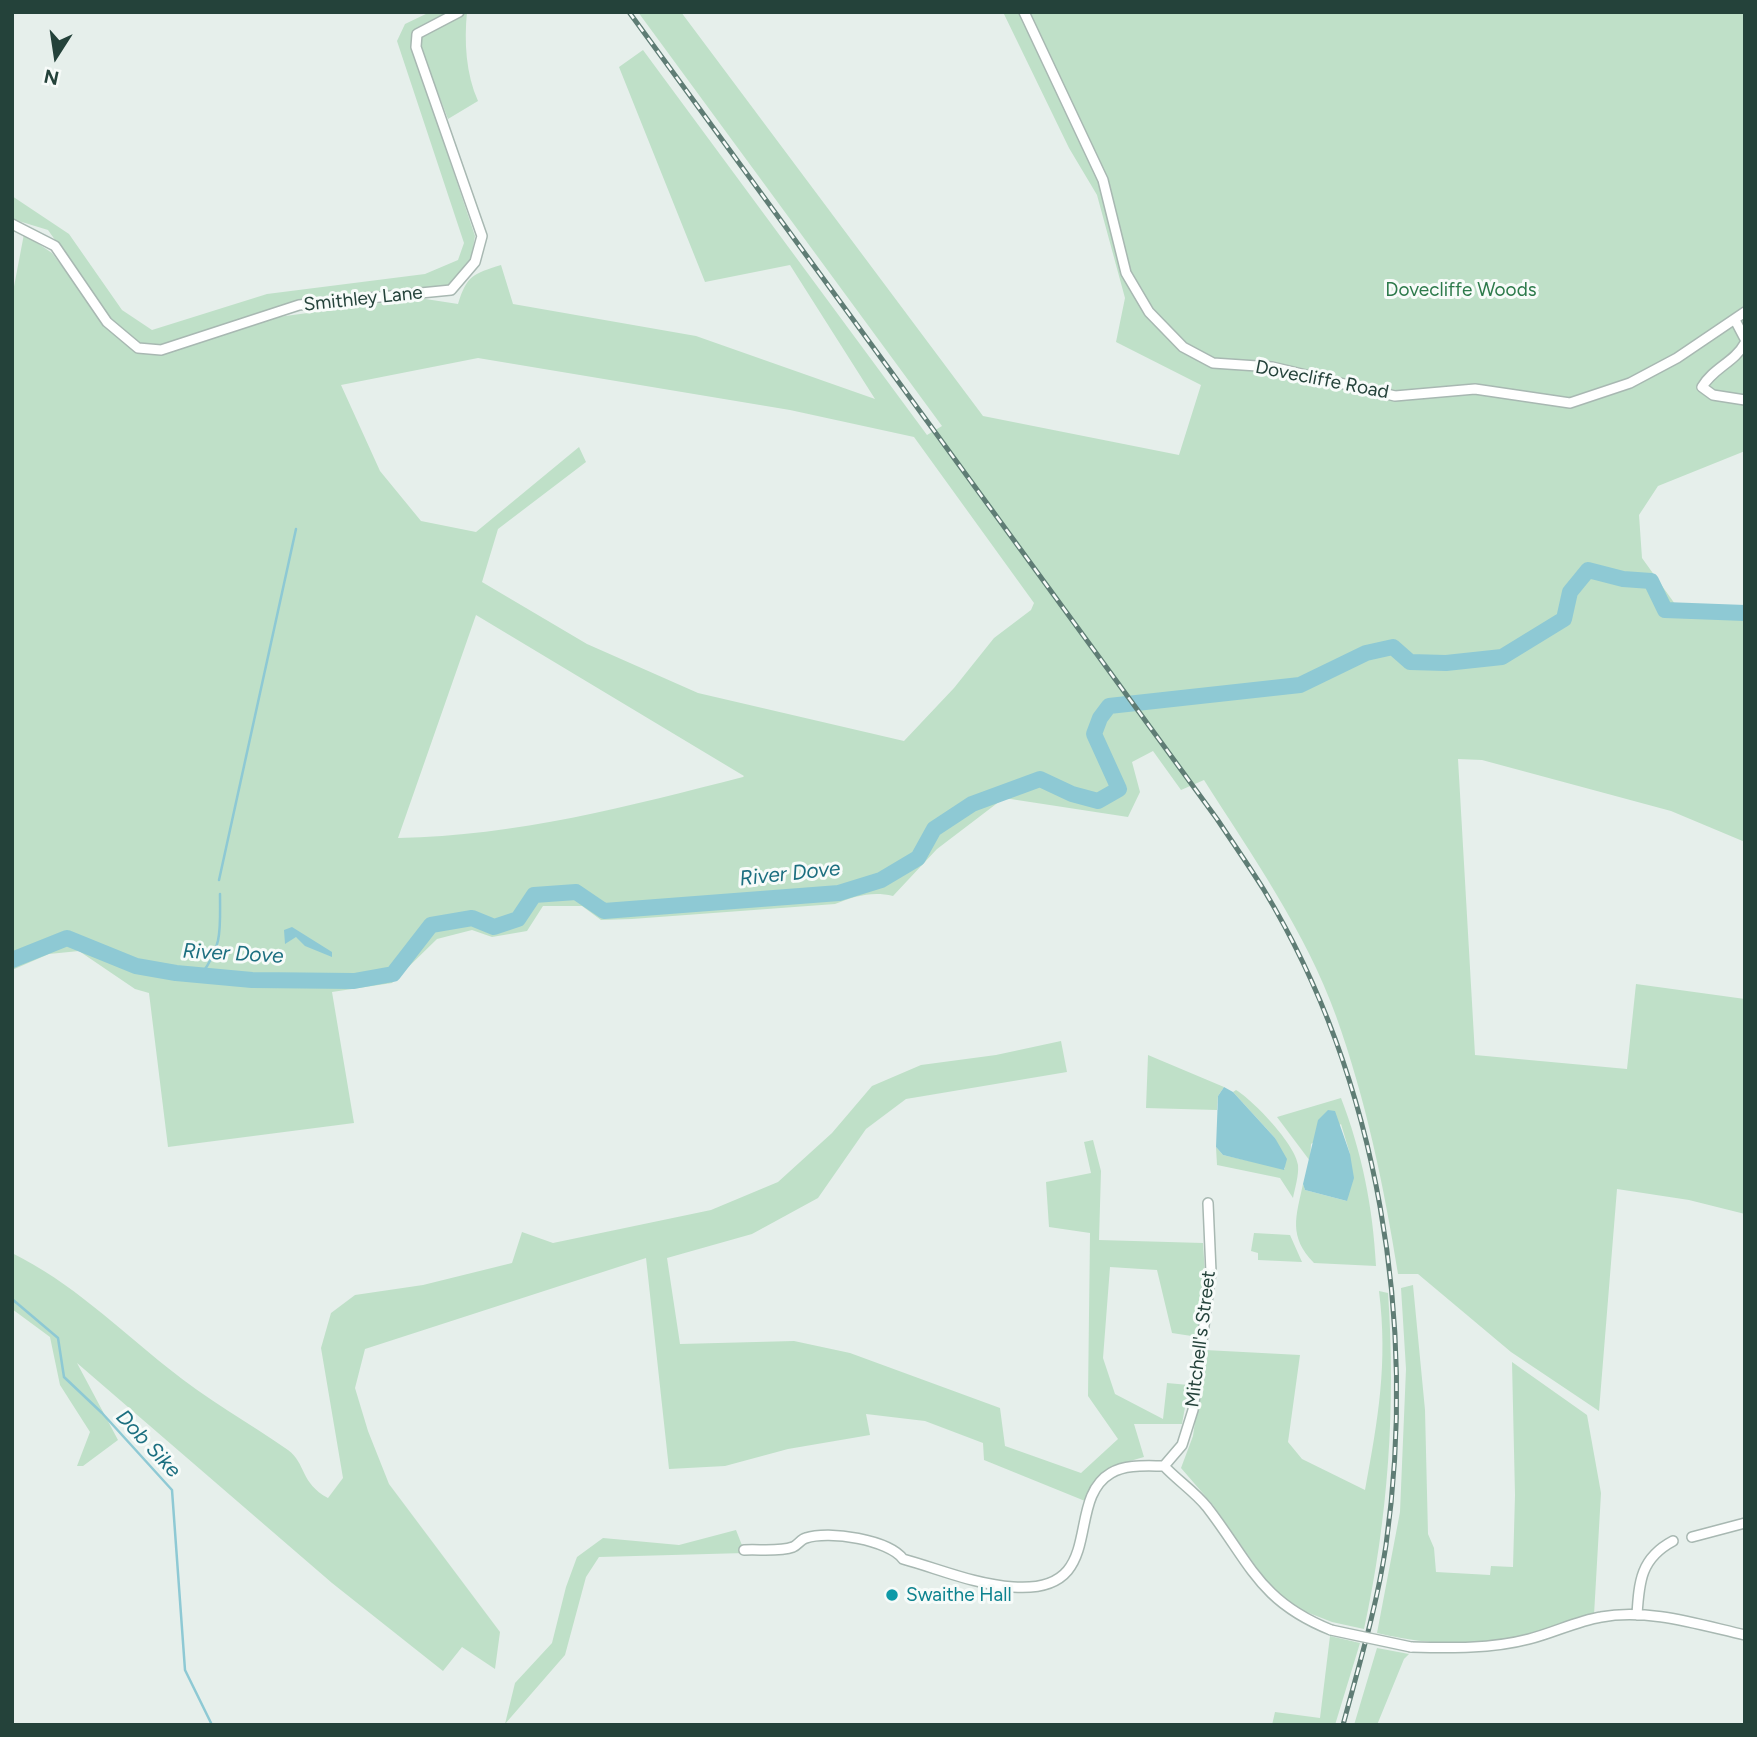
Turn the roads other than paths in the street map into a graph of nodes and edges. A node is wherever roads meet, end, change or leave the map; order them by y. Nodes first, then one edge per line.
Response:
1 (459, 12) edge
2 (1024, 12) edge
3 (12, 223) edge
4 (1745, 312) edge
5 (1735, 320) junction
6 (1745, 341) edge
7 (1745, 400) edge
8 (1208, 1203) dead end
9 (1164, 1466) junction
10 (1745, 1523) edge
11 (1692, 1537) dead end
12 (1673, 1541) dead end
13 (744, 1550) dead end
14 (1637, 1615) junction
15 (1745, 1635) edge

1 - 3 street, Smithley Lane
2 - 5 street, Dovecliffe Road
4 - 5 street, Dovecliffe Road
5 - 6 street
6 - 7 street
8 - 9 street, Mitchell's Street
9 - 13 street
9 - 14 street, bridge
10 - 11 street
12 - 14 street
14 - 15 street

